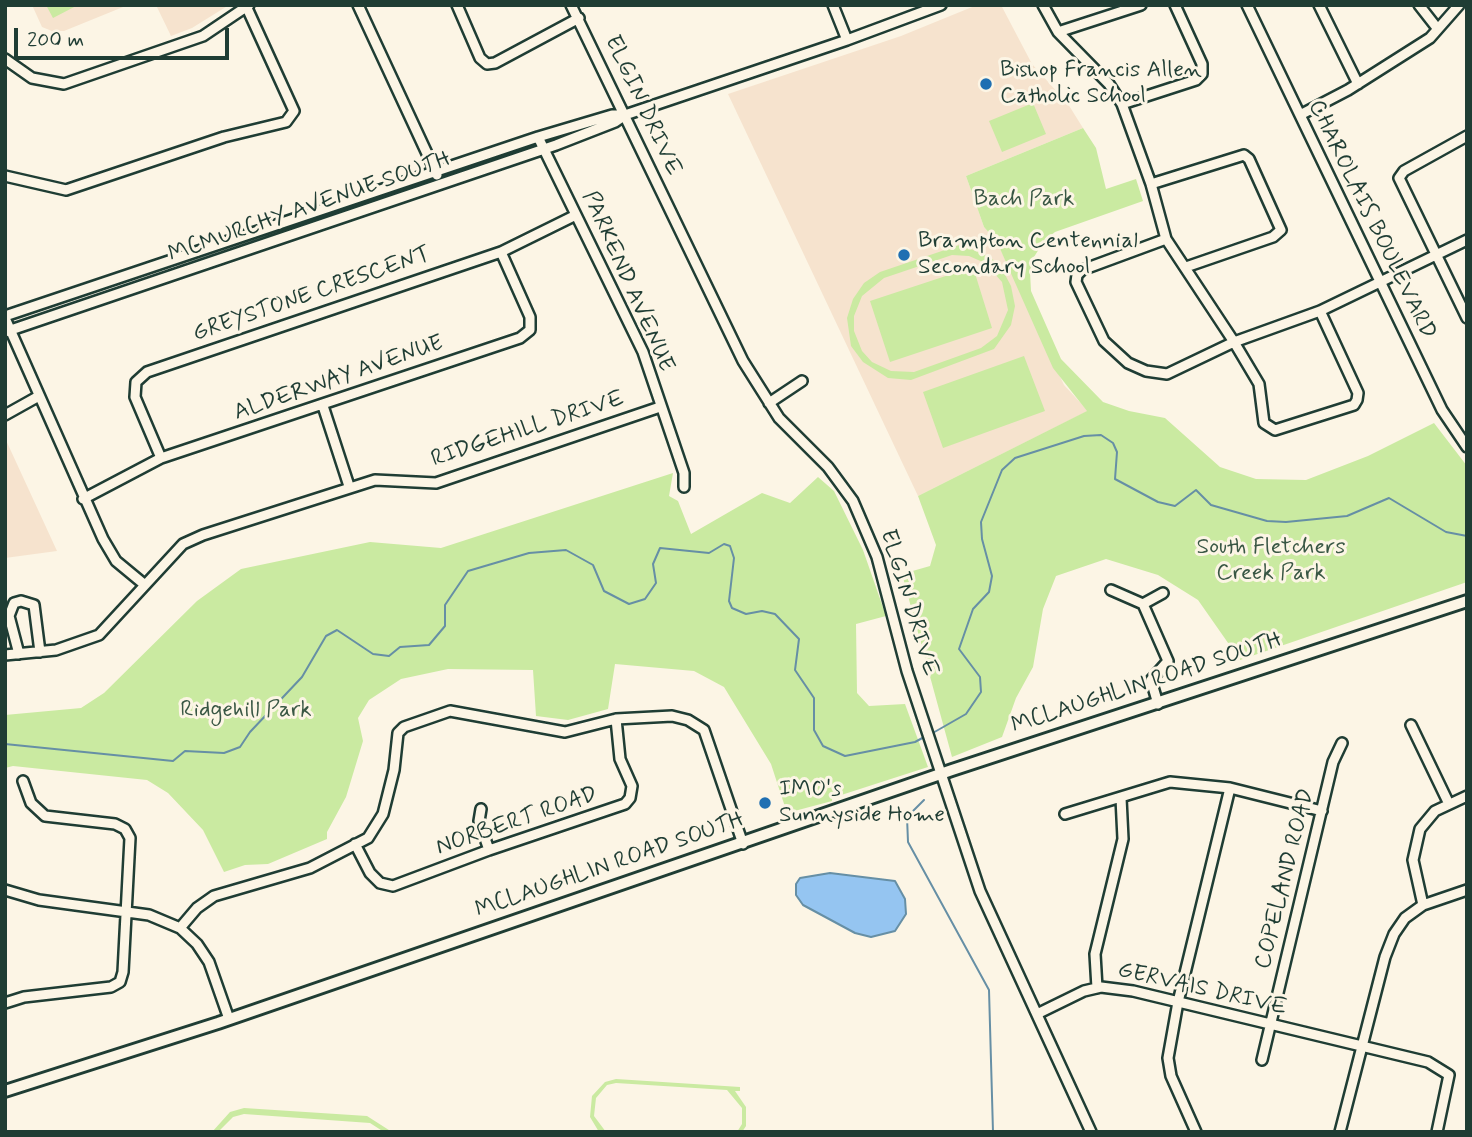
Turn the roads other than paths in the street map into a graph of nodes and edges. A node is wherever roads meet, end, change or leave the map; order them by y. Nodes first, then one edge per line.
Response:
1 (358, 5) edge
2 (457, 5) edge
3 (572, 5) edge
4 (832, 5) edge
5 (940, 5) edge
6 (1044, 5) edge
7 (1141, 5) edge
8 (1175, 5) edge
9 (1247, 5) edge
10 (1319, 5) edge
11 (1419, 5) edge
12 (1459, 5) edge
13 (248, 6) edge
14 (579, 18) junction
15 (1437, 28) junction
16 (1058, 32) junction
17 (848, 40) junction
18 (5, 59) edge
19 (1358, 83) junction
20 (1122, 104) junction
21 (625, 115) junction
22 (1300, 115) junction
23 (1467, 136) edge
24 (538, 137) junction
25 (545, 149) junction
26 (436, 171) junction
27 (5, 176) edge
28 (440, 184) junction
29 (1151, 184) junction
30 (576, 215) junction
31 (1166, 239) junction
32 (1467, 240) edge
33 (501, 252) junction
34 (1436, 257) junction
35 (1186, 267) junction
36 (1382, 283) junction
37 (1320, 311) junction
38 (5, 317) edge
39 (1467, 318) edge
40 (7, 331) edge
41 (1234, 342) junction
42 (802, 381) dead end
43 (39, 396) junction
44 (769, 404) junction
45 (323, 406) junction
46 (660, 407) junction
47 (5, 415) edge
48 (1467, 447) edge
49 (161, 458) junction
50 (349, 486) junction
51 (684, 486) dead end
52 (83, 499) junction
53 (145, 585) junction
54 (1111, 590) dead end
55 (1163, 593) dead end
56 (1467, 601) edge
57 (1143, 604) junction
58 (40, 652) junction
59 (19, 654) junction
60 (5, 655) edge
61 (1158, 704) junction
62 (616, 719) junction
63 (1411, 725) dead end
64 (1342, 743) dead end
65 (940, 774) junction
66 (23, 781) dead end
67 (1230, 788) junction
68 (1467, 796) edge
69 (1121, 798) junction
70 (1448, 804) junction
71 (481, 809) dead end
72 (1322, 811) junction
73 (1065, 814) dead end
74 (355, 844) junction
75 (743, 844) junction
76 (489, 850) junction
77 (5, 890) edge
78 (1467, 890) edge
79 (1423, 905) junction
80 (125, 911) junction
81 (180, 928) junction
82 (1097, 988) junction
83 (1178, 1002) junction
84 (5, 1003) edge
85 (1037, 1014) junction
86 (229, 1019) junction
87 (1270, 1024) junction
88 (1362, 1046) junction
89 (1262, 1060) dead end
90 (5, 1091) edge
91 (1091, 1132) edge
92 (1196, 1132) edge
93 (1340, 1132) edge
94 (1437, 1132) edge

1 - 26 street
2 - 14 street
3 - 14 street, ELGIN DRIVE
4 - 17 street
5 - 17 street, MCMURCHY AVENUE SOUTH
6 - 16 street
7 - 16 street
8 - 20 street
9 - 22 street, CHAROLAIS BOULEVARD
10 - 19 street
11 - 15 street
12 - 15 street
13 - 18 street
13 - 27 street
14 - 21 street, ELGIN DRIVE
15 - 19 street
16 - 20 street
17 - 21 street, MCMURCHY AVENUE SOUTH
19 - 22 street
20 - 29 street
21 - 24 street, MCMURCHY AVENUE SOUTH
21 - 25 street, MCMURCHY AVENUE SOUTH
21 - 44 street, ELGIN DRIVE
22 - 36 street, CHAROLAIS BOULEVARD
23 - 34 street
24 - 25 street, PARKEND AVENUE
24 - 26 street, MCMURCHY AVENUE SOUTH
25 - 28 street, MCMURCHY AVENUE SOUTH
25 - 30 street, PARKEND AVENUE
26 - 28 street
26 - 38 street, MCMURCHY AVENUE SOUTH
28 - 40 street, MCMURCHY AVENUE SOUTH
29 - 31 street
29 - 35 street
30 - 33 street, GREYSTONE CRESCENT
30 - 46 street, PARKEND AVENUE
31 - 35 street
31 - 41 street
32 - 34 street
33 - 45 street, ALDERWAY AVENUE
33 - 49 street, GREYSTONE CRESCENT
34 - 36 street
34 - 39 street
35 - 41 street
36 - 37 street
36 - 48 street, CHAROLAIS BOULEVARD
37 - 41 street
37 - 41 street
38 - 40 street
40 - 43 street
42 - 44 street
43 - 47 street
43 - 52 street
44 - 65 street, ELGIN DRIVE
45 - 49 street, ALDERWAY AVENUE
45 - 50 street
46 - 50 street, RIDGEHILL DRIVE
46 - 51 street, PARKEND AVENUE
49 - 52 street, ALDERWAY AVENUE
50 - 53 street, RIDGEHILL DRIVE
52 - 53 street
53 - 58 street, RIDGEHILL DRIVE
54 - 57 street
55 - 57 street
56 - 61 main road, MCLAUGHLIN ROAD SOUTH
57 - 61 street
58 - 59 street, RIDGEHILL DRIVE
58 - 59 street
59 - 60 street, RIDGEHILL DRIVE
61 - 65 main road, MCLAUGHLIN ROAD SOUTH
62 - 74 street
62 - 75 street
62 - 76 street, NORBERT ROAD
63 - 70 street
64 - 72 street, COPELAND ROAD
65 - 75 main road, MCLAUGHLIN ROAD SOUTH
65 - 85 street, ELGIN DRIVE
66 - 80 street
67 - 69 street
67 - 72 street
67 - 83 street
68 - 70 street
69 - 73 street
69 - 82 street
70 - 79 street
71 - 76 street
72 - 87 street, COPELAND ROAD
74 - 76 street, NORBERT ROAD
74 - 81 street
75 - 86 main road, MCLAUGHLIN ROAD SOUTH
77 - 80 street
78 - 79 street
79 - 88 street
80 - 81 street
80 - 84 street
81 - 86 street
82 - 83 street, GERVAIS DRIVE
82 - 85 street, GERVAIS DRIVE
83 - 87 street, GERVAIS DRIVE
83 - 92 street
85 - 91 street, ELGIN DRIVE
86 - 90 main road, MCLAUGHLIN ROAD SOUTH
87 - 88 street, GERVAIS DRIVE
87 - 89 street, COPELAND ROAD
88 - 93 street
88 - 94 street, GERVAIS DRIVE

